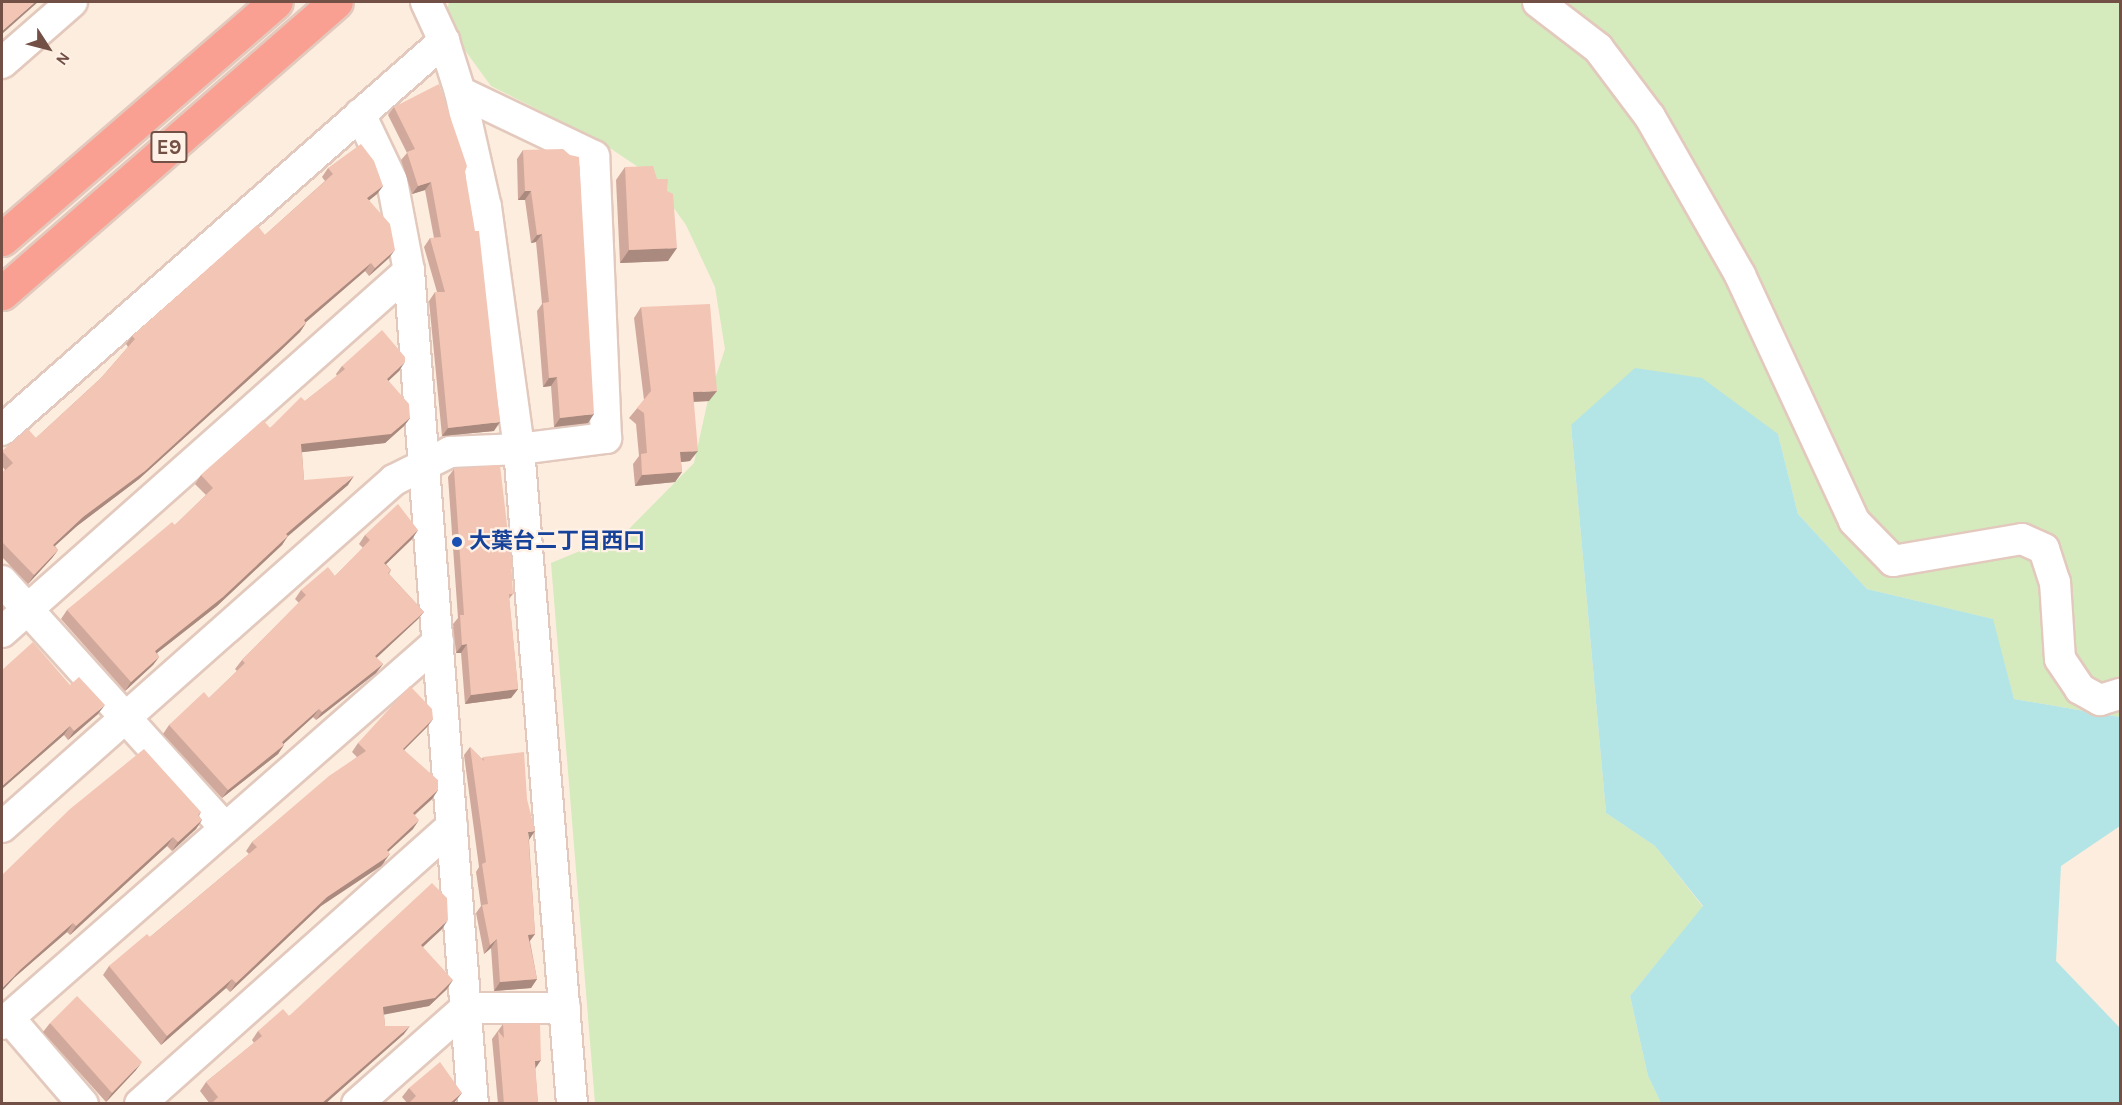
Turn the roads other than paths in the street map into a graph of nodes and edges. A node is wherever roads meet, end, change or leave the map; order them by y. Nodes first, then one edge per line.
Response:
1 (72, 2) edge
2 (276, 2) edge
3 (336, 2) edge
4 (1538, 2) edge
5 (434, 20) edge
6 (2, 63) edge
7 (459, 92) junction
8 (360, 114) junction
9 (2, 239) edge
10 (409, 271) junction
11 (2, 293) edge
12 (2, 430) edge
13 (519, 449) junction
14 (424, 463) junction
15 (2, 581) edge
16 (27, 609) junction
17 (2, 632) edge
18 (438, 642) junction
19 (2121, 694) edge
20 (125, 717) junction
21 (2, 826) edge
22 (452, 826) junction
23 (225, 828) junction
24 (466, 1008) junction
25 (566, 1008) junction
26 (5, 1021) edge
27 (82, 1104) edge
28 (140, 1104) edge
29 (357, 1104) edge
30 (473, 1104) edge
31 (572, 1104) edge

1 - 6 street
2 - 9 highway, E9
3 - 11 highway, E9
4 - 19 street
5 - 7 street
5 - 8 street
7 - 13 street
7 - 13 street
8 - 10 street
8 - 12 street
10 - 14 street
10 - 16 street
13 - 14 street
13 - 25 street
14 - 18 street
14 - 20 street
15 - 16 street
16 - 17 street
16 - 20 street
18 - 22 street
18 - 23 street
20 - 21 street
20 - 23 street
22 - 24 street
22 - 28 street
23 - 26 street
24 - 25 street
24 - 29 street
24 - 30 street
25 - 31 street
26 - 27 street

